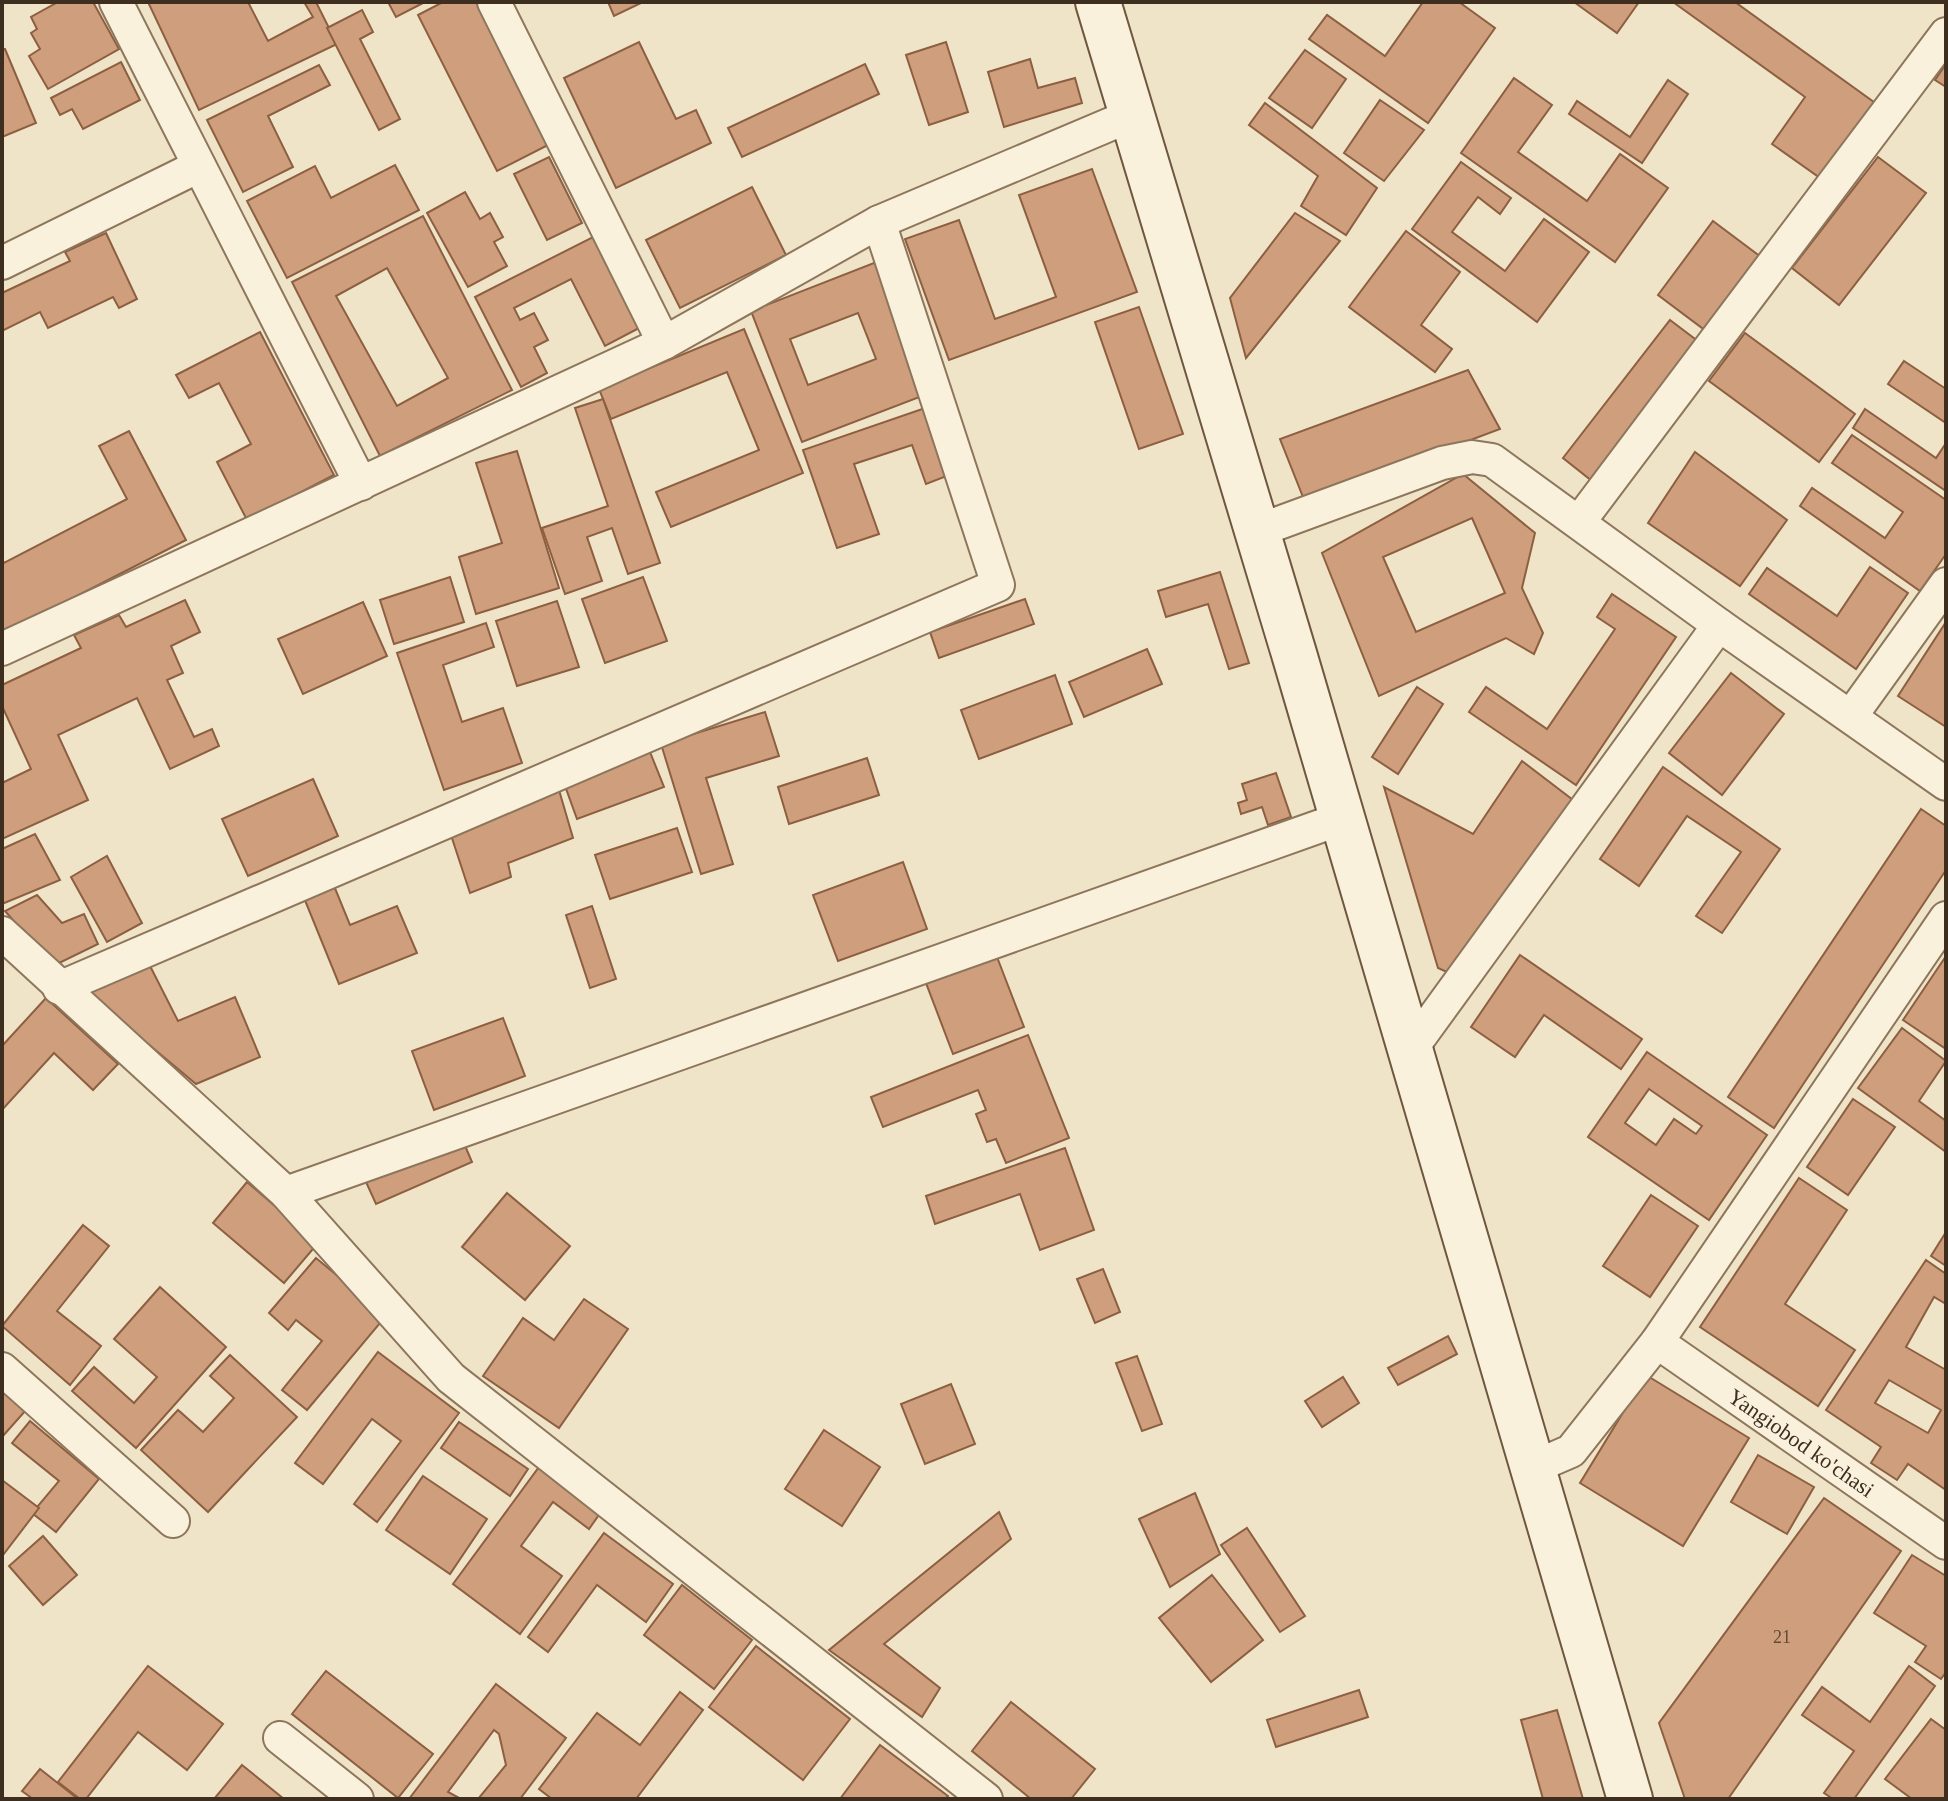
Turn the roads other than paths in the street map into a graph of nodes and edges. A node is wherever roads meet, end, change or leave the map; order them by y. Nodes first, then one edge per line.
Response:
1 (116, 2) edge
2 (494, 2) edge
3 (1100, 3) edge
4 (1946, 34) edge
5 (1132, 115) junction
6 (199, 166) junction
7 (879, 222) junction
8 (2, 263) edge
9 (664, 343) junction
10 (361, 484) junction
11 (1579, 522) junction
12 (1257, 531) junction
13 (1946, 584) edge
14 (1719, 625) junction
15 (2, 649) edge
16 (1851, 716) junction
17 (1946, 784) edge
18 (1343, 818) junction
19 (1946, 918) edge
20 (2, 933) edge
21 (59, 988) junction
22 (1411, 1049) junction
23 (286, 1193) junction
24 (1657, 1342) junction
25 (2, 1369) edge
26 (1534, 1467) junction
27 (173, 1521) dead end
28 (1945, 1539) edge
29 (280, 1738) dead end
30 (357, 1799) edge
31 (986, 1799) edge
32 (1630, 1799) edge

1 - 6 street
2 - 9 street
3 - 5 street
4 - 11 street
5 - 7 street
5 - 12 street
6 - 8 street
6 - 10 street
7 - 9 street
7 - 21 street
9 - 10 street
10 - 15 street
11 - 12 street
11 - 14 street
12 - 18 street
13 - 16 street
14 - 16 street
14 - 22 street
16 - 17 street
18 - 22 street
18 - 23 street
19 - 24 street
20 - 21 street
21 - 23 street
22 - 26 street
23 - 31 street
24 - 26 street
24 - 28 street, Yangiobod ko'chasi
25 - 27 street
26 - 32 street
29 - 30 street

